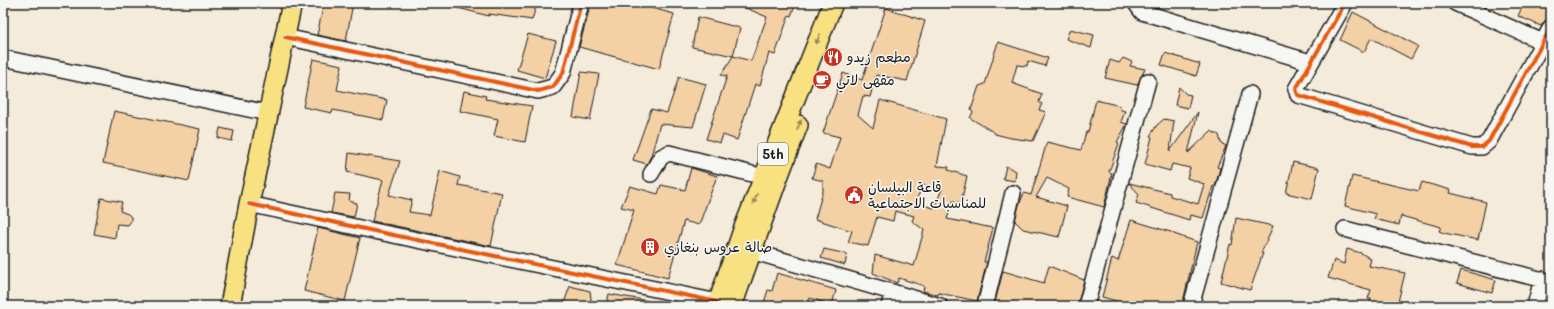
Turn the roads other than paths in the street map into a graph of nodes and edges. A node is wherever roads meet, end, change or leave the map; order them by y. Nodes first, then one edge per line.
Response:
1 (292, 3) edge
2 (581, 3) edge
3 (833, 3) edge
4 (846, 3) edge
5 (1138, 3) edge
6 (1345, 3) edge
7 (1455, 3) edge
8 (1551, 27) edge
9 (285, 37) junction
10 (1543, 42) junction
11 (3, 58) edge
12 (1310, 62) junction
13 (1148, 81) dead end
14 (1250, 94) dead end
15 (268, 113) junction
16 (651, 174) dead end
17 (764, 177) junction
18 (1013, 193) dead end
19 (249, 204) junction
20 (1345, 229) dead end
21 (751, 251) junction
22 (1546, 281) edge
23 (891, 299) edge
24 (722, 304) edge
25 (230, 306) edge
26 (940, 306) edge
27 (985, 306) edge
28 (1086, 306) edge
29 (1191, 306) edge
30 (1535, 306) edge

1 - 9 main road
2 - 9 street
3 -> 17 main road, 5th
21 -> 4 main road, 5th
5 - 12 street
6 - 12 street
7 - 10 street
8 - 10 street
9 - 15 main road
10 - 12 street
11 - 15 street
13 - 28 street
14 - 29 street
15 - 19 main road
16 - 17 street
17 -> 24 main road, 5th
18 - 27 street
19 - 24 street
19 - 25 main road
20 - 22 street
21 - 23 street
21 - 24 main road, 5th
22 - 30 street
23 - 26 street

